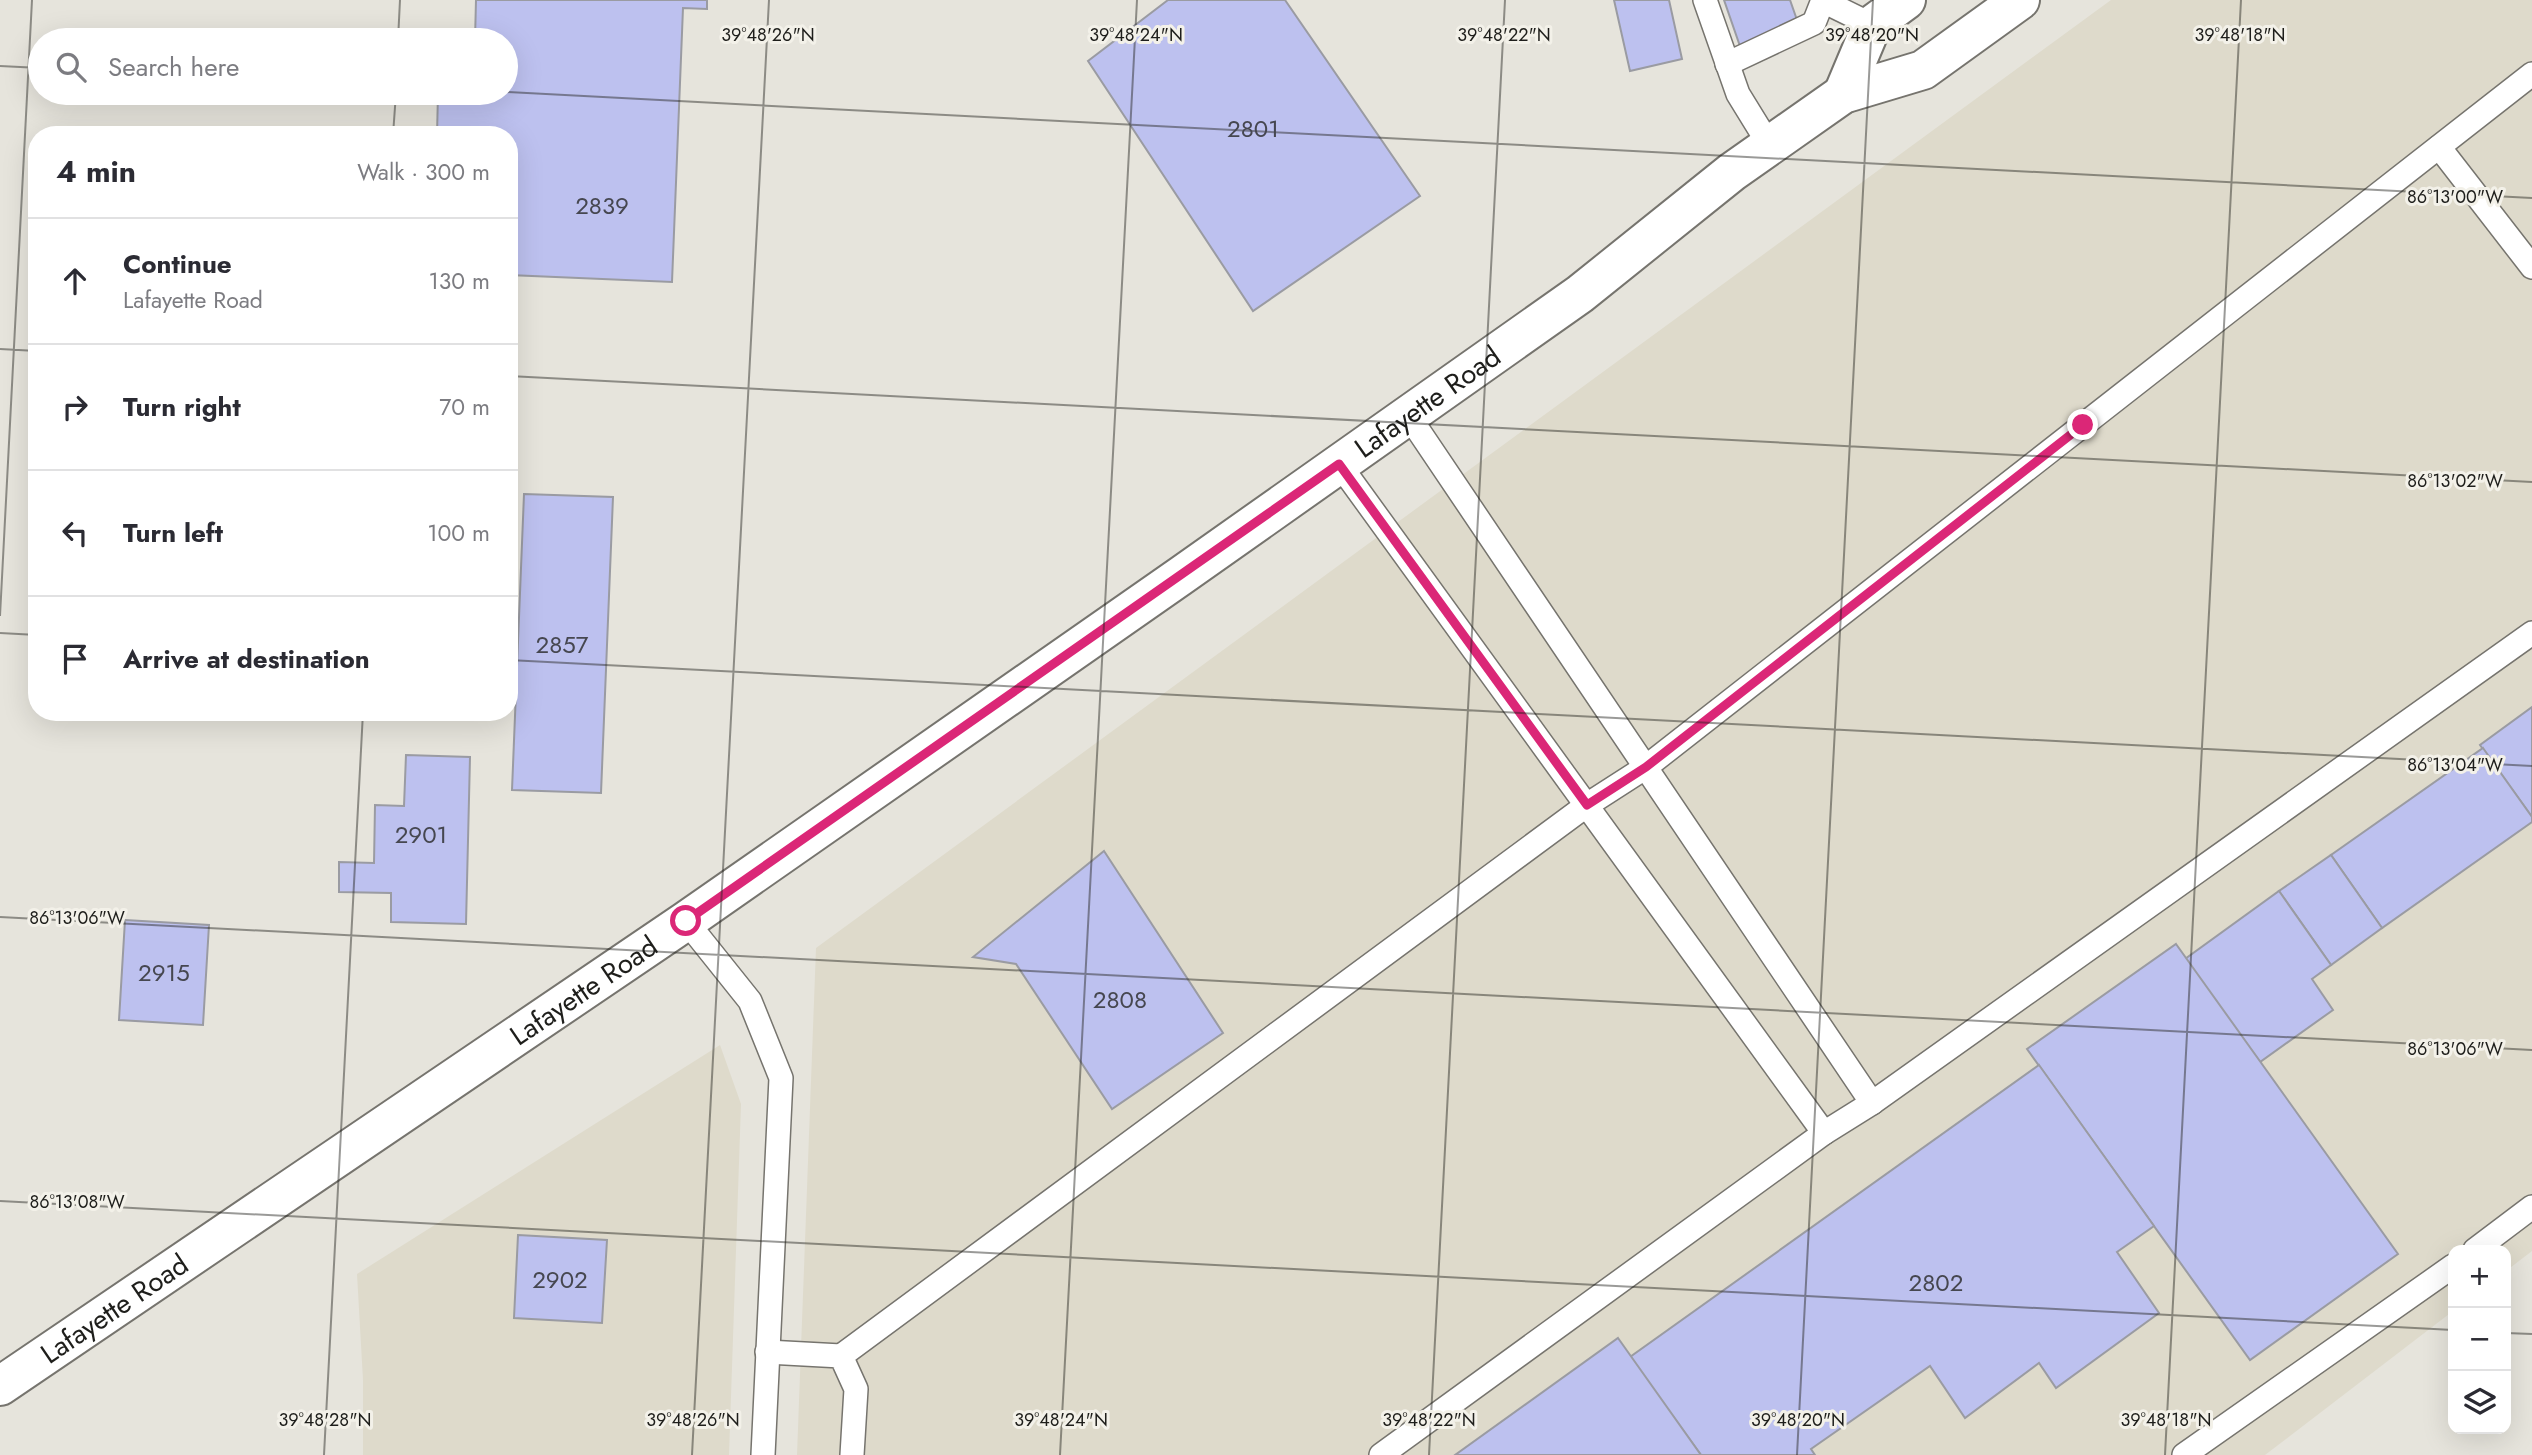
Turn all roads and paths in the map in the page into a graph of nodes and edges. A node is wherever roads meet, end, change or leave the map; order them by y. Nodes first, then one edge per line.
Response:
1 (1705, 0) edge
2 (1823, 0) edge
3 (1906, 0) edge
4 (2020, 0) edge
5 (1872, 25) junction
6 (1727, 64) junction
7 (2532, 74) edge
8 (1843, 94) junction
9 (1770, 146) junction
10 (2439, 146) junction
11 (2532, 267) edge
12 (1408, 415) junction
13 (1339, 464) junction
14 (2532, 633) edge
15 (1646, 767) junction
16 (1587, 805) junction
17 (686, 921) junction
18 (1872, 1103) junction
19 (1824, 1133) junction
20 (2532, 1207) edge
21 (2482, 1245) edge
22 (2448, 1270) edge
23 (767, 1352) junction
24 (841, 1356) junction
25 (0, 1386) edge
26 (763, 1455) edge
27 (852, 1455) edge
28 (1381, 1455) edge
29 (2184, 1455) edge

1 - 6 lane
2 - 5 lane
2 - 6 lane
3 - 5 main road
4 - 8 main road, Lafayette Road
5 - 8 main road
6 - 9 lane
7 - 10 lane
8 - 9 main road, Lafayette Road
9 - 12 main road, Lafayette Road
10 - 11 lane
10 - 15 lane
12 - 13 main road, Lafayette Road
12 - 15 lane
13 - 16 lane
13 - 17 main road, Lafayette Road
14 - 18 lane
15 - 16 lane
15 - 18 lane
16 - 19 lane
16 - 24 lane
17 - 23 lane
17 - 25 main road, Lafayette Road
18 - 19 lane
19 - 28 lane
20 - 21 lane
22 - 29 lane
23 - 24 lane
23 - 26 lane
24 - 27 lane

